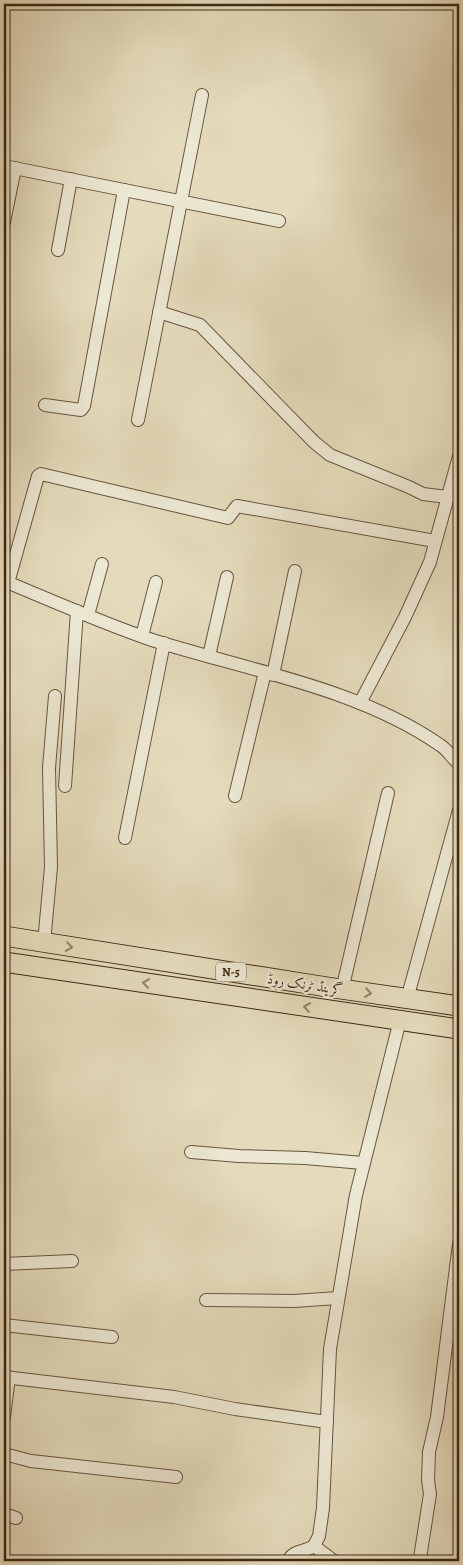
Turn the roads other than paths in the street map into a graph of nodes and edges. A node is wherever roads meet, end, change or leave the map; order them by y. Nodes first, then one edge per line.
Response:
1 (202, 94) dead end
2 (9, 167) edge
3 (71, 179) junction
4 (124, 190) junction
5 (181, 201) junction
6 (4, 222) edge
7 (279, 222) dead end
8 (58, 250) dead end
9 (159, 312) junction
10 (45, 405) dead end
11 (138, 420) dead end
12 (459, 456) edge
13 (447, 497) junction
14 (436, 541) junction
15 (102, 564) dead end
16 (295, 571) dead end
17 (226, 577) dead end
18 (6, 582) edge
19 (156, 582) dead end
20 (82, 613) junction
21 (142, 636) junction
22 (164, 643) junction
23 (209, 656) junction
24 (269, 674) junction
25 (55, 696) dead end
26 (360, 703) junction
27 (144, 750) dead end
28 (459, 764) edge
29 (65, 786) dead end
30 (388, 793) dead end
31 (235, 796) dead end
32 (459, 810) edge
33 (125, 838) dead end
34 (4, 936) edge
35 (44, 943) junction
36 (4, 962) edge
37 (342, 990) junction
38 (406, 998) junction
39 (459, 1006) edge
40 (400, 1020) junction
41 (459, 1029) edge
42 (191, 1152) dead end
43 (363, 1163) junction
44 (459, 1244) edge
45 (72, 1261) dead end
46 (4, 1264) edge
47 (338, 1298) junction
48 (206, 1300) dead end
49 (4, 1325) edge
50 (112, 1337) dead end
51 (6, 1377) edge
52 (4, 1417) edge
53 (327, 1422) junction
54 (4, 1454) edge
55 (176, 1477) dead end
56 (314, 1546) junction
57 (420, 1558) dead end
58 (288, 1561) edge
59 (334, 1561) edge

1 - 5 street
2 - 3 street
2 - 6 street
3 - 4 street
3 - 8 street
4 - 5 street
4 - 10 street
5 - 7 street
5 - 9 street
9 - 11 street
9 - 13 street
12 - 13 street
13 - 14 street
14 - 18 street
14 - 26 street
15 - 20 street
16 - 24 street
17 - 23 street
18 - 20 street
19 - 21 street
20 - 21 street
20 - 29 street
21 - 22 street
22 - 23 street
22 - 27 street
22 - 33 street
23 - 24 street
24 - 26 street
24 - 31 street
25 - 35 street
26 - 28 street
30 - 37 street
32 - 38 street
34 - 35 highway, گرینڈ ٹرنک روڈ / N-5
35 -> 37 highway, گرینڈ ٹرنک روڈ / N-5
40 -> 36 highway, گرینڈ ٹرنک روڈ / N-5
37 -> 38 highway, گرینڈ ٹرنک روڈ / N-5
38 - 39 highway, گرینڈ ٹرنک روڈ / N-5
40 - 41 highway, گرینڈ ٹرنک روڈ / N-5
40 - 43 street
42 - 43 street
43 - 47 street
44 - 57 street
45 - 46 street
47 - 48 street
47 - 53 street
49 - 50 street
51 - 52 street
51 - 53 street
53 - 56 street
54 - 55 street
56 - 58 street
56 - 59 street

